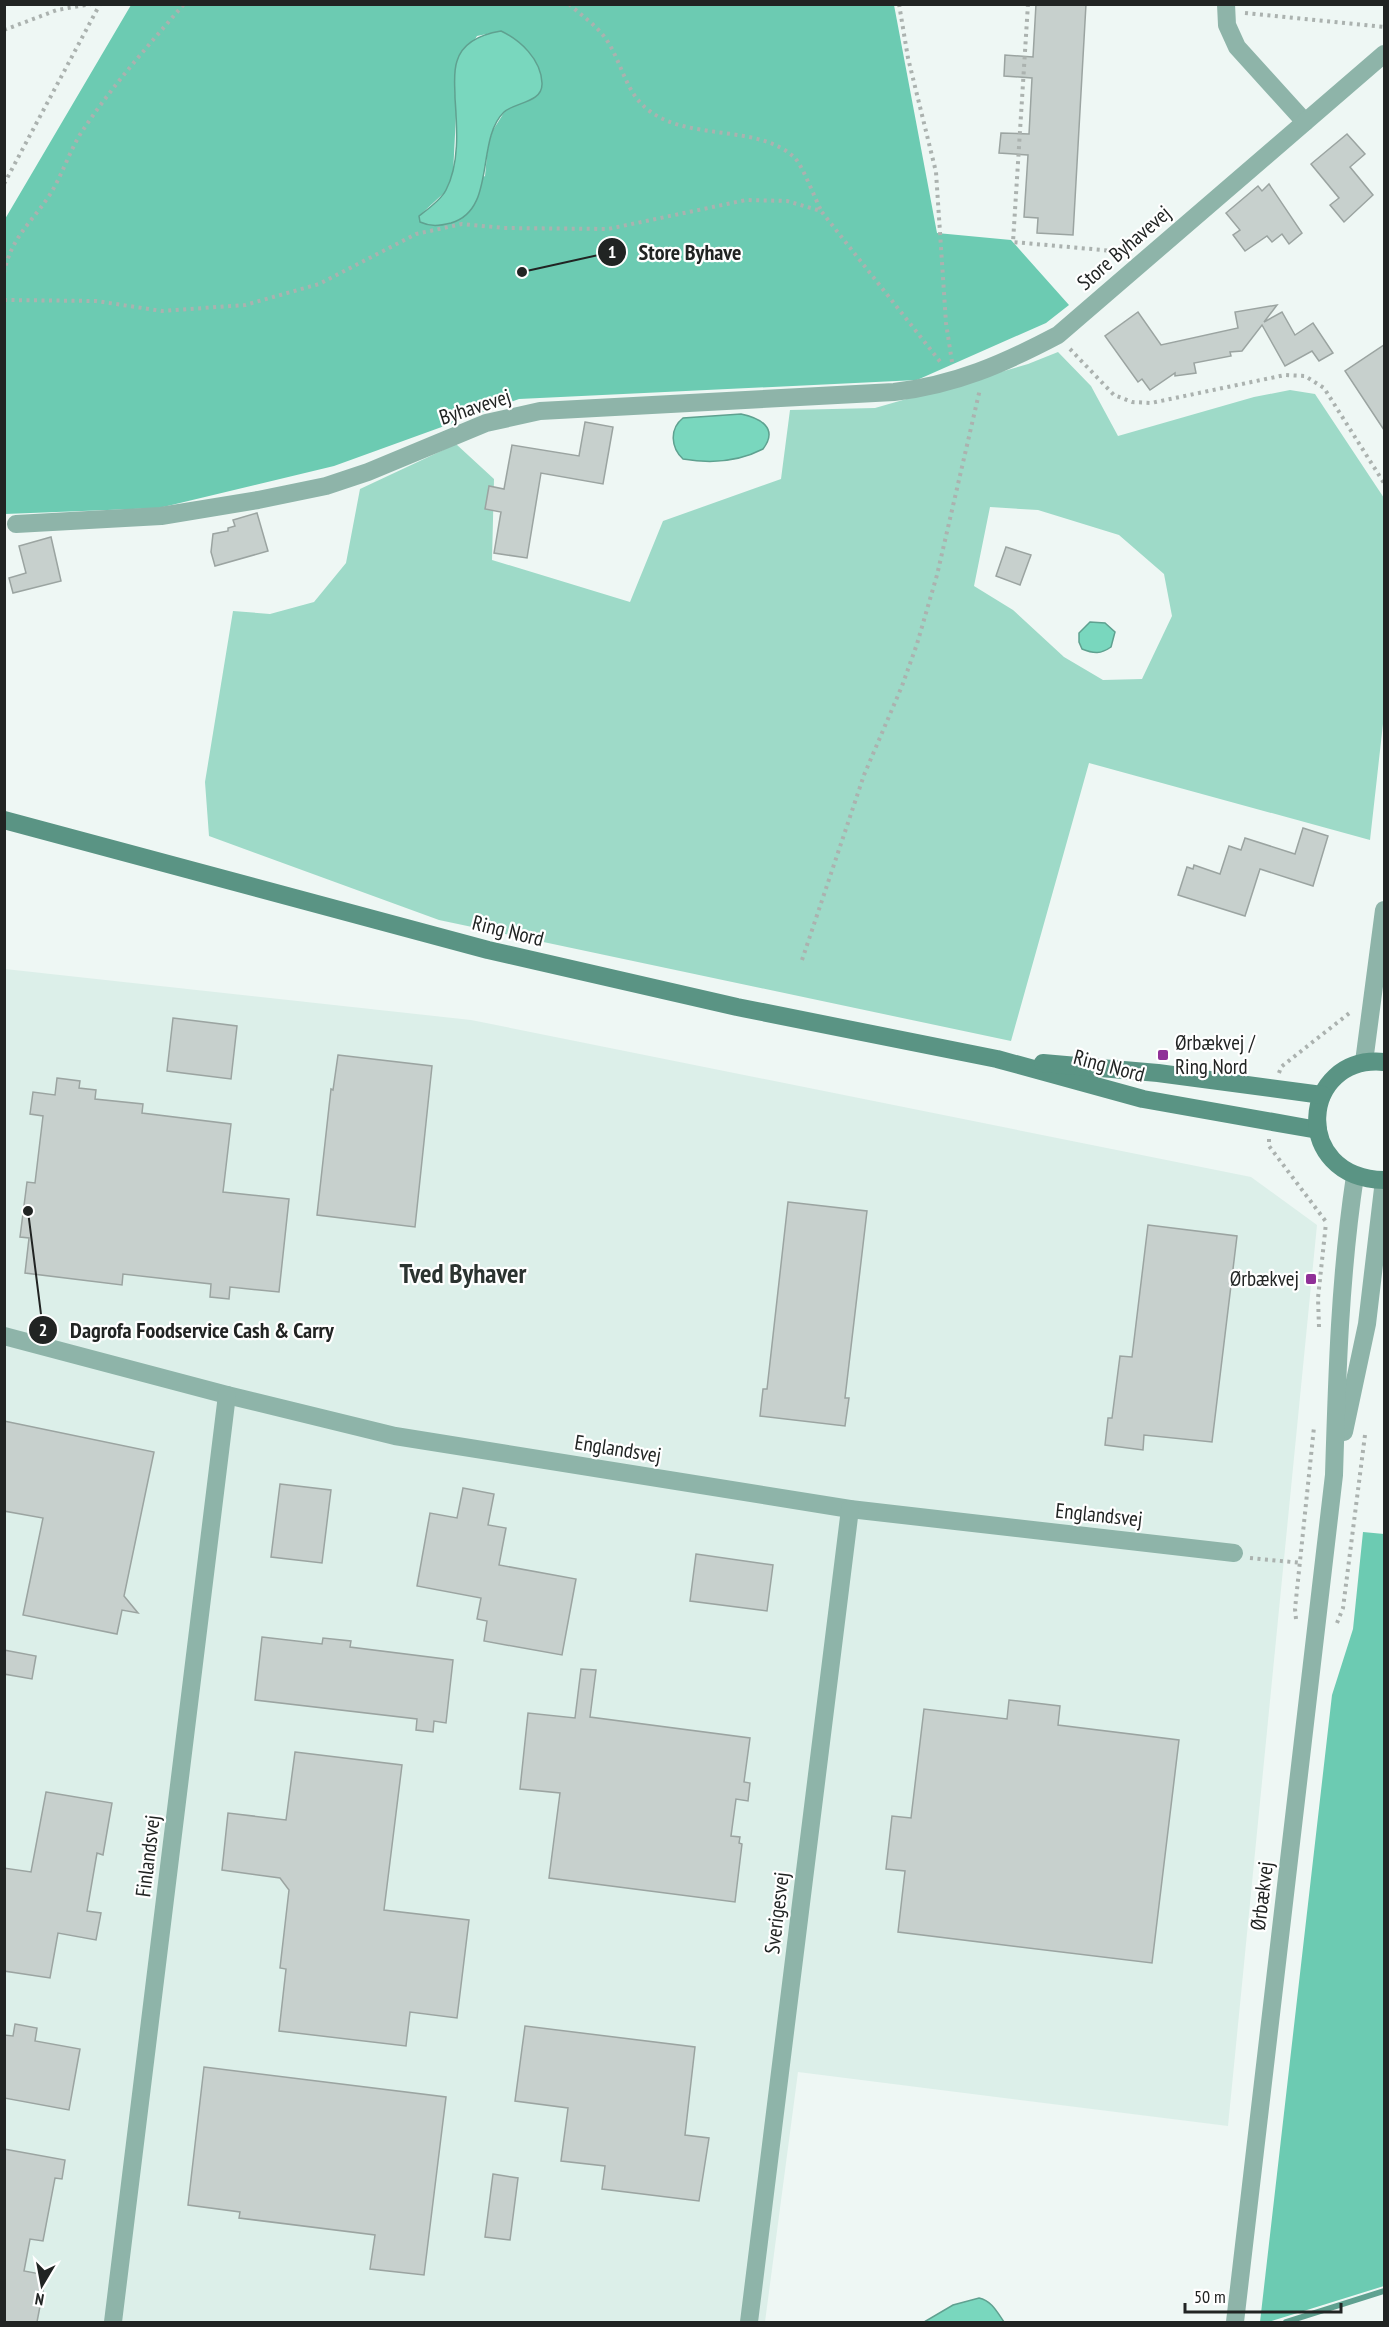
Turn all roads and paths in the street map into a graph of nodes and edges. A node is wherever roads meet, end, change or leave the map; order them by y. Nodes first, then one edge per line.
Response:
1 (91, 4) edge
2 (100, 4) edge
3 (184, 4) edge
4 (569, 4) edge
5 (899, 4) edge
6 (1028, 4) edge
7 (1226, 4) edge
8 (1244, 4) edge
9 (1384, 27) edge
10 (4, 30) edge
11 (1384, 54) edge
12 (1305, 122) junction
13 (4, 184) edge
14 (821, 211) junction
15 (1151, 255) junction
16 (4, 273) edge
17 (4, 300) edge
18 (1058, 335) junction
19 (984, 370) junction
20 (956, 381) junction
21 (1384, 483) edge
22 (16, 524) dead end
23 (8, 820) edge
24 (1384, 910) edge
25 (802, 960) dead end
26 (1370, 1013) junction
27 (997, 1059) junction
28 (1364, 1062) junction
29 (1384, 1062) edge
30 (1276, 1088) junction
31 (1322, 1095) junction
32 (1269, 1121) junction
33 (1318, 1130) junction
34 (1355, 1176) junction
35 (1384, 1180) edge
36 (1326, 1223) junction
37 (1347, 1226) junction
38 (1319, 1334) dead end
39 (4, 1336) edge
40 (227, 1395) junction
41 (1366, 1425) dead end
42 (1314, 1426) dead end
43 (1334, 1475) junction
44 (850, 1509) junction
45 (1234, 1553) joint
46 (1300, 1563) junction
47 (1324, 1565) junction
48 (1296, 1620) dead end
49 (1335, 1628) dead end
50 (113, 2322) edge
51 (749, 2322) edge
52 (1235, 2322) edge

1 - 10 path
2 - 13 path
3 - 16 path
4 - 14 path
5 - 20 path
6 - 15 path
7 - 12 street
8 - 9 path
11 - 12 street, Store Byhavevej
12 - 15 street, Store Byhavevej
14 - 17 path
14 - 20 path
15 - 18 street, Store Byhavevej
18 - 19 street, Store Byhavevej
18 - 21 path
19 - 20 street, Store Byhavevej
19 - 25 path
20 - 22 street, Byhavevej
23 - 27 main road, Ring Nord
24 - 26 street
26 - 28 street
26 - 30 path
27 - 30 main road, Ring Nord
27 - 32 main road, Ring Nord
28 - 29 main road
28 - 31 main road
30 - 31 main road, Ring Nord
31 - 33 main road
32 - 33 main road, Ring Nord
32 - 36 path
33 - 34 main road
34 - 35 main road
34 - 37 street, Ørbækvej
35 - 43 street, Ørbækvej
36 - 37 path
36 - 38 path
37 - 43 street, Ørbækvej
39 - 40 street, Englandsvej
40 - 44 street, Englandsvej
40 - 50 street, Finlandsvej
41 - 49 path
42 - 46 path
43 - 47 street, Ørbækvej
44 - 45 street, Englandsvej
44 - 51 street, Sverigesvej
45 - 46 path
46 - 47 path
46 - 48 path
47 - 52 street, Ørbækvej

